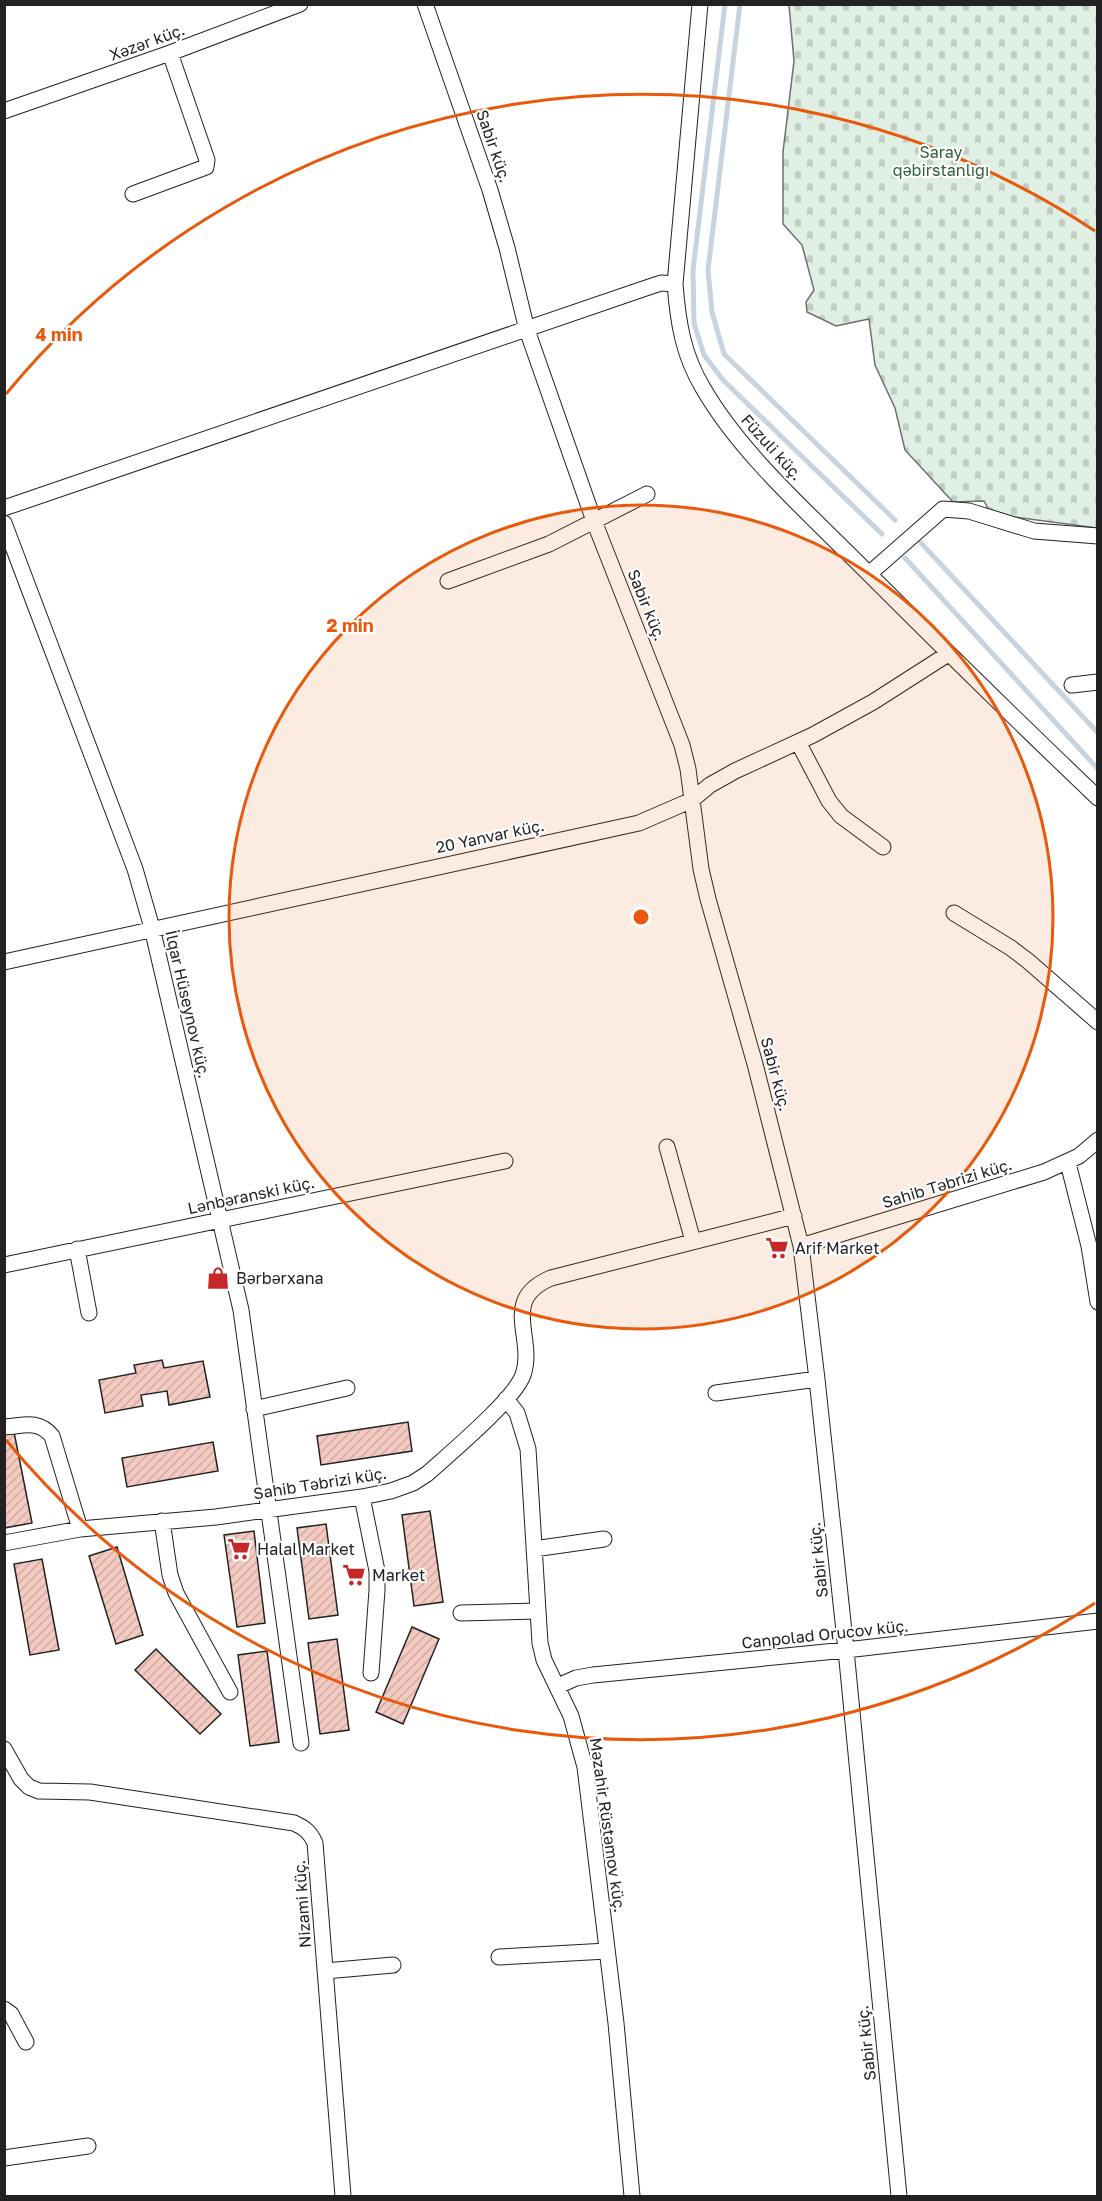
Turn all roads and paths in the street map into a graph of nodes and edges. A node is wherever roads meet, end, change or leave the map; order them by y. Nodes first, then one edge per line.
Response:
1 (300, 4) edge
2 (426, 4) edge
3 (700, 4) edge
4 (170, 53) junction
5 (4, 111) edge
6 (133, 194) dead end
7 (675, 284) junction
8 (527, 330) junction
9 (647, 494) dead end
10 (4, 508) edge
11 (594, 521) junction
12 (4, 523) edge
13 (1098, 536) edge
14 (869, 574) junction
15 (448, 581) dead end
16 (948, 654) junction
17 (1098, 682) edge
18 (1072, 685) dead end
19 (798, 742) junction
20 (1098, 798) edge
21 (692, 800) junction
22 (883, 847) dead end
23 (954, 914) dead end
24 (152, 928) junction
25 (4, 962) edge
26 (1098, 1022) edge
27 (1098, 1140) edge
28 (667, 1147) dead end
29 (506, 1161) dead end
30 (1068, 1163) junction
31 (794, 1216) junction
32 (220, 1220) junction
33 (693, 1241) junction
34 (801, 1246) junction
35 (77, 1249) junction
36 (4, 1265) edge
37 (1098, 1302) edge
38 (89, 1313) dead end
39 (818, 1379) junction
40 (347, 1388) dead end
41 (716, 1393) dead end
42 (506, 1399) junction
43 (254, 1409) junction
44 (4, 1427) edge
45 (362, 1497) junction
46 (267, 1510) junction
47 (162, 1521) junction
48 (80, 1529) junction
49 (604, 1539) dead end
50 (4, 1544) edge
51 (534, 1550) junction
52 (538, 1611) junction
53 (461, 1613) dead end
54 (1098, 1621) edge
55 (846, 1650) junction
56 (371, 1673) dead end
57 (558, 1686) junction
58 (230, 1692) dead end
59 (301, 1743) dead end
60 (4, 1749) edge
61 (608, 1951) junction
62 (499, 1957) dead end
63 (393, 1965) dead end
64 (325, 1971) junction
65 (4, 2009) edge
66 (26, 2042) dead end
67 (88, 2146) dead end
68 (4, 2158) edge
69 (343, 2196) edge
70 (632, 2196) edge
71 (899, 2196) edge

1 - 4 street, Xəzər küç.
2 - 8 street, Sabir küç.
3 - 7 street, Füzuli küç.
4 - 5 street, Xəzər küç.
4 - 6 street
7 - 8 street
7 - 14 street, Füzuli küç.
8 - 10 street
8 - 11 street, Sabir küç.
9 - 11 street
11 - 15 street
11 - 21 street, Sabir küç.
12 - 24 street, İlqar Hüseynov küç.
13 - 14 street
14 - 16 street, Füzuli küç.
16 - 19 street, 20 Yanvar küç.
16 - 20 street, Füzuli küç.
17 - 18 street
19 - 21 street, 20 Yanvar küç.
19 - 22 street
21 - 24 street, 20 Yanvar küç.
21 - 31 street, Sabir küç.
23 - 26 street
24 - 25 street, 20 Yanvar küç.
24 - 32 street, İlqar Hüseynov küç.
27 - 30 street, Sahib Təbrizi küç.
28 - 33 street
29 - 32 street, Lənbəranski küç.
30 - 34 street, Sahib Təbrizi küç.
30 - 37 street
31 - 33 street, Sahib Təbrizi küç.
31 - 34 street, Sabir küç.
32 - 35 street, Lənbəranski küç.
32 - 43 street, İlqar Hüseynov küç.
33 - 42 street, Sahib Təbrizi küç.
34 - 39 street, Sabir küç.
35 - 36 street, Lənbəranski küç.
35 - 38 street
39 - 41 street
39 - 55 street, Sabir küç.
40 - 43 street
42 - 45 street, Sahib Təbrizi küç.
42 - 51 street, Məzahir Rüstəmov küç.
43 - 46 street, İlqar Hüseynov küç.
44 - 48 street
45 - 46 street, Sahib Təbrizi küç.
45 - 56 street
46 - 47 street, Sahib Təbrizi küç.
46 - 59 street, İlqar Hüseynov küç.
47 - 48 street, Sahib Təbrizi küç.
47 - 58 street
48 - 50 street, Sahib Təbrizi küç.
49 - 51 street
51 - 52 street, Məzahir Rüstəmov küç.
52 - 53 street
52 - 57 street, Məzahir Rüstəmov küç.
54 - 55 street, Canpolad Orucov küç.
55 - 57 street, Canpolad Orucov küç.
55 - 71 street, Sabir küç.
57 - 61 street, Məzahir Rüstəmov küç.
60 - 64 street, Nizami küç.
61 - 62 street
61 - 70 street, Məzahir Rüstəmov küç.
63 - 64 street
64 - 69 street, Nizami küç.
65 - 66 street
67 - 68 street

